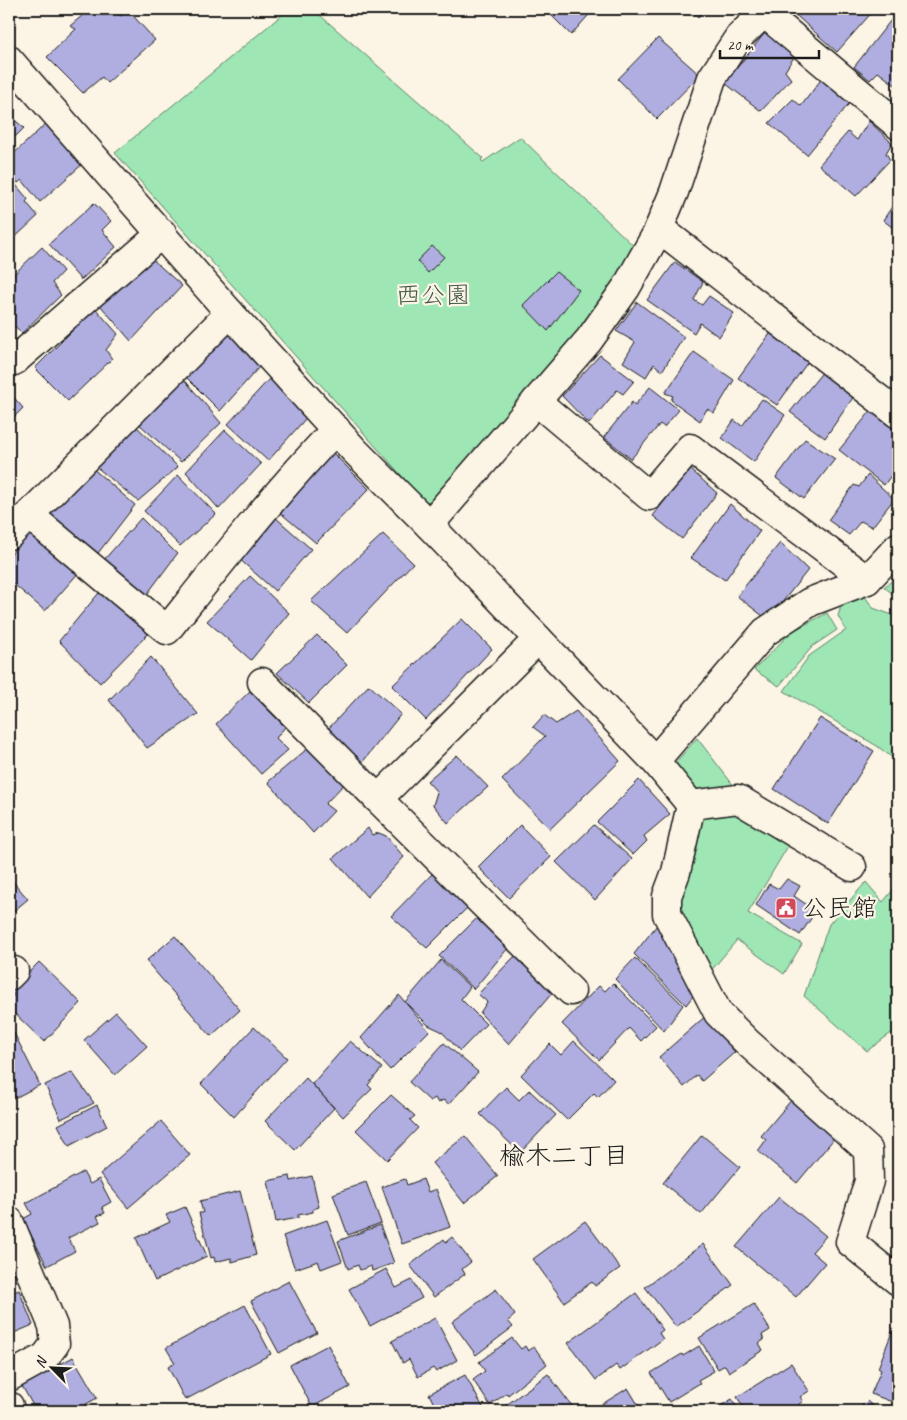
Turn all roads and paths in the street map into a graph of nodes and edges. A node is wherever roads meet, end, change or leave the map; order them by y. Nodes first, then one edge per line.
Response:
1 (765, 11) edge
2 (9, 60) edge
3 (898, 125) edge
4 (659, 228) junction
5 (162, 233) junction
6 (230, 312) junction
7 (9, 354) edge
8 (536, 401) junction
9 (898, 414) edge
10 (336, 429) junction
11 (29, 515) junction
12 (429, 525) junction
13 (9, 535) edge
14 (898, 547) edge
15 (867, 580) junction
16 (538, 638) junction
17 (262, 682) dead end
18 (655, 760) junction
19 (378, 799) junction
20 (691, 806) junction
21 (852, 867) dead end
22 (571, 991) dead end
23 (9, 1221) edge
24 (898, 1281) edge
25 (9, 1377) edge
26 (9, 1406) edge
27 (10, 1411) edge

1 - 3 street
1 - 4 street
2 - 5 street
4 - 8 street
4 - 9 street
5 - 6 street
5 - 7 street
6 - 10 street
6 - 11 street
8 - 12 street
8 - 15 street
10 - 11 street
10 - 12 street
11 - 13 street
12 - 16 street
14 - 15 street
15 - 18 street
16 - 18 street
16 - 19 street
17 - 19 street
18 - 20 street
19 - 22 street
20 - 21 street
20 - 24 street
23 - 25 street
26 - 27 street

